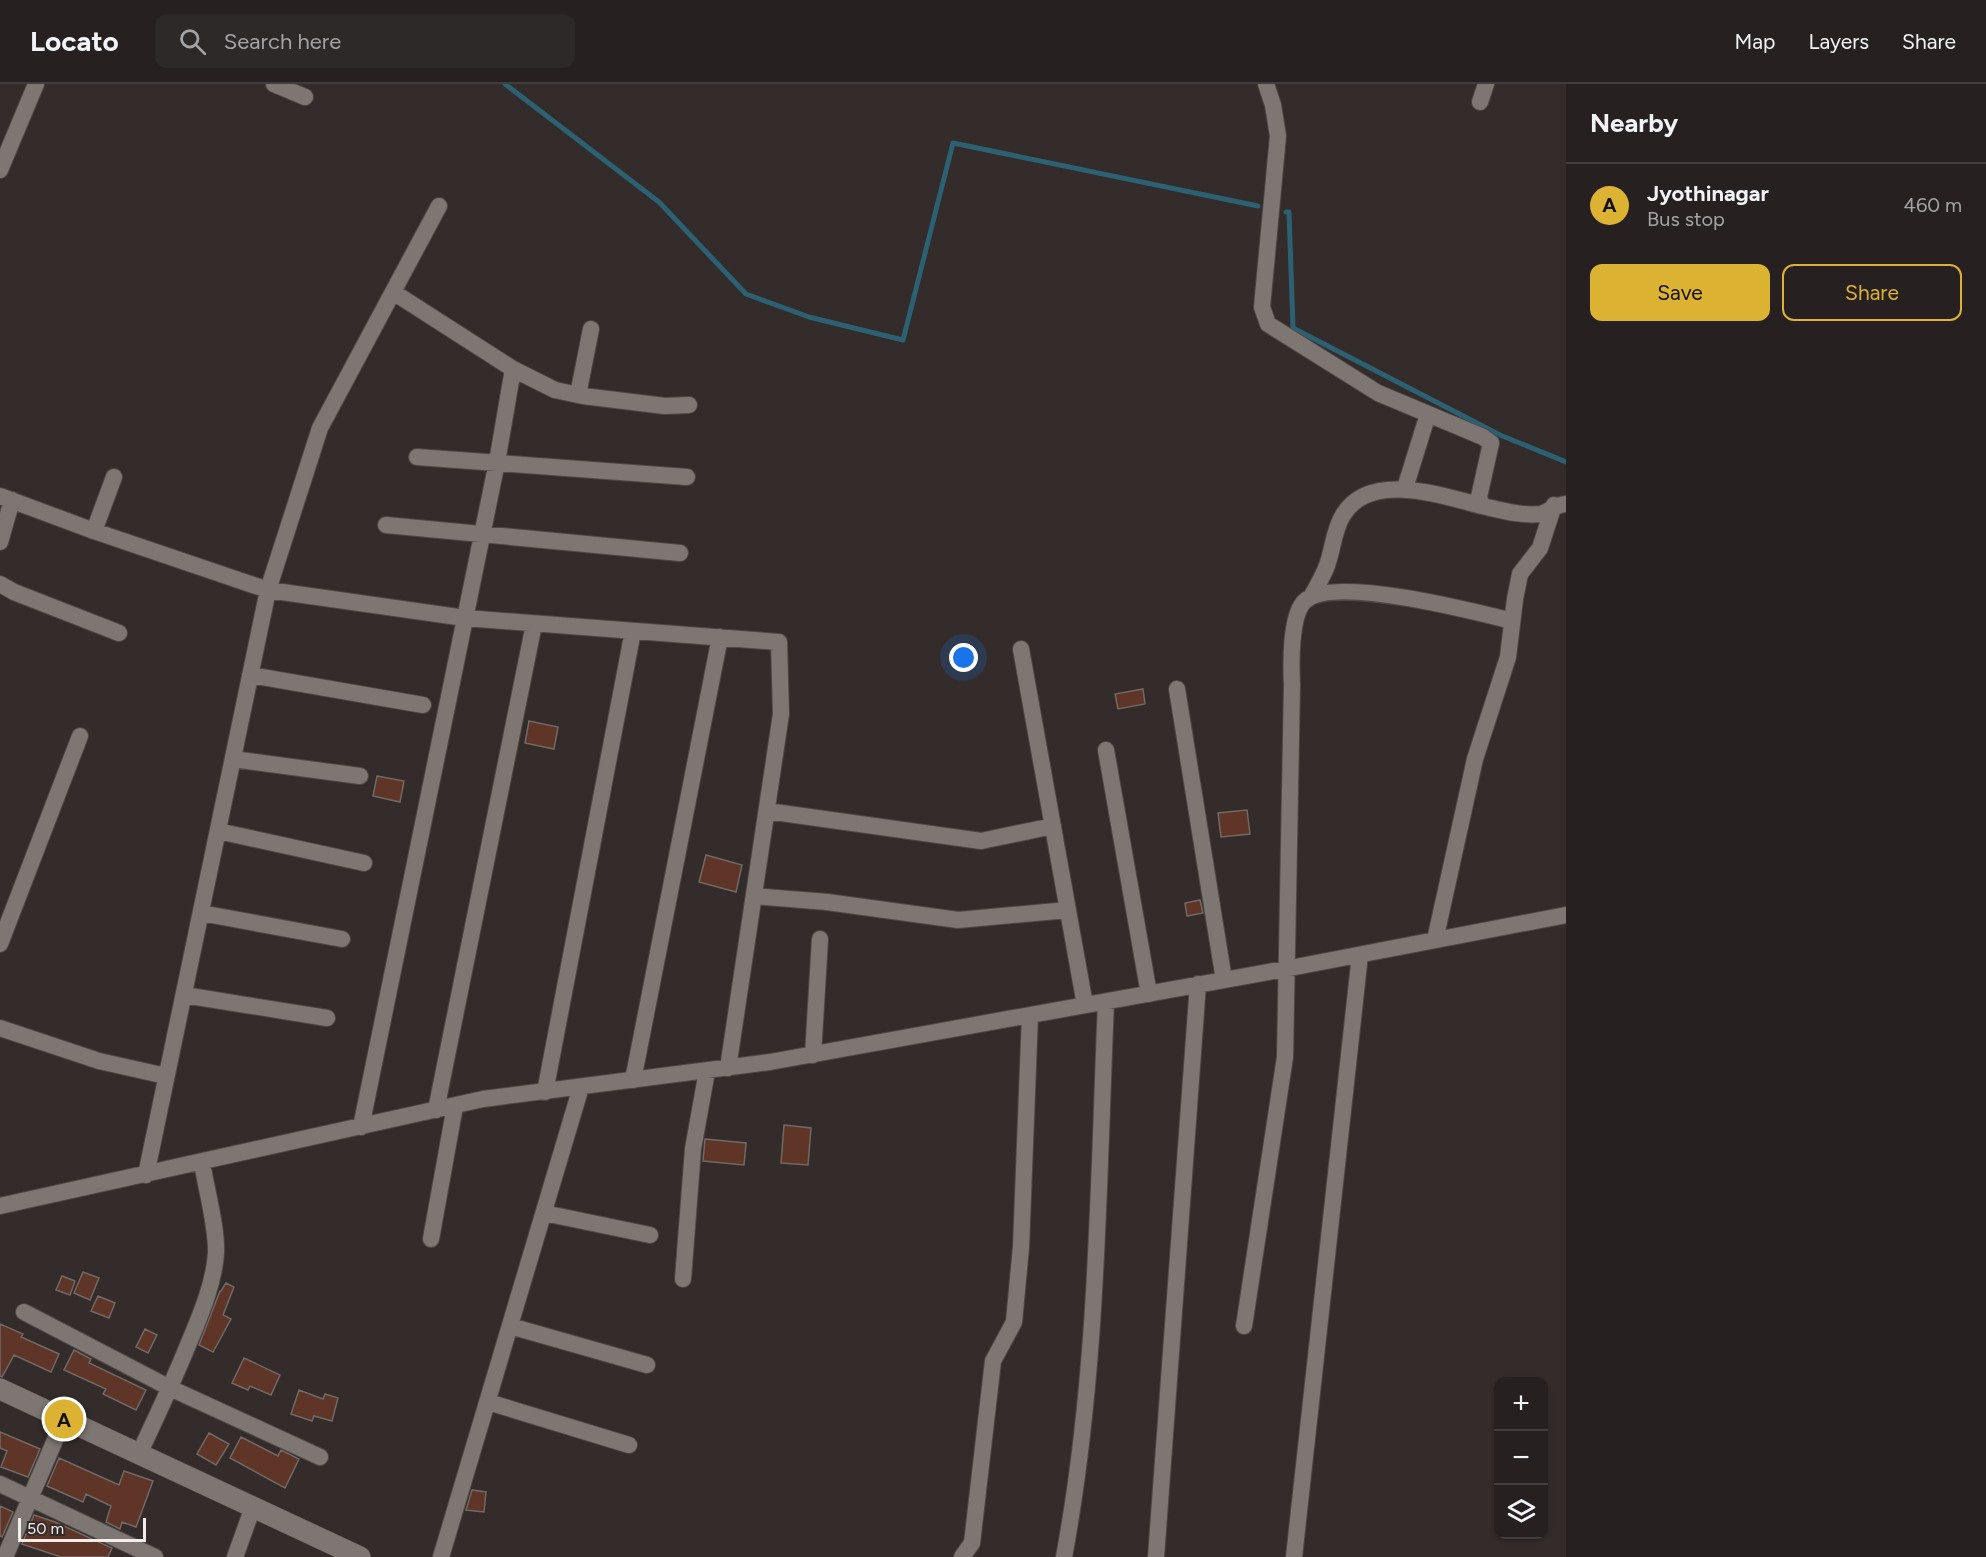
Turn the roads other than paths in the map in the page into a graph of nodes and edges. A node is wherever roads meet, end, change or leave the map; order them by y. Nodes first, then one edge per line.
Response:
1 (274, 84) edge
2 (1266, 84) edge
3 (1486, 84) edge
4 (34, 85) edge
5 (305, 97) dead end
6 (1480, 102) dead end
7 (0, 170) edge
8 (439, 206) dead end
9 (393, 292) junction
10 (591, 329) dead end
11 (513, 369) junction
12 (578, 395) junction
13 (689, 405) dead end
14 (1428, 414) junction
15 (417, 457) dead end
16 (497, 462) junction
17 (114, 477) dead end
18 (687, 477) dead end
19 (1405, 488) junction
20 (6, 498) edge
21 (1560, 505) edge
22 (1482, 506) junction
23 (386, 525) dead end
24 (94, 531) junction
25 (482, 534) junction
26 (0, 542) edge
27 (680, 553) dead end
28 (0, 584) edge
29 (268, 590) junction
30 (1311, 597) junction
31 (465, 618) junction
32 (1512, 621) junction
33 (534, 624) junction
34 (633, 631) junction
35 (119, 633) dead end
36 (720, 637) junction
37 (1021, 649) dead end
38 (250, 675) junction
39 (1177, 689) dead end
40 (423, 705) dead end
41 (80, 736) dead end
42 (1106, 750) dead end
43 (233, 759) junction
44 (360, 776) dead end
45 (767, 812) junction
46 (1053, 826) junction
47 (218, 831) junction
48 (364, 864) dead end
49 (754, 896) junction
50 (1068, 910) junction
51 (201, 913) junction
52 (1566, 915) edge
53 (342, 939) dead end
54 (820, 939) dead end
55 (1435, 940) junction
56 (0, 944) edge
57 (1360, 955) junction
58 (1285, 969) junction
59 (1224, 980) junction
60 (1198, 984) junction
61 (1149, 994) junction
62 (184, 995) junction
63 (1106, 1002) junction
64 (1085, 1005) junction
65 (1030, 1015) junction
66 (327, 1018) dead end
67 (0, 1028) edge
68 (813, 1054) junction
69 (728, 1068) junction
70 (707, 1071) junction
71 (166, 1077) junction
72 (633, 1080) junction
73 (581, 1087) junction
74 (545, 1092) junction
75 (455, 1106) junction
76 (436, 1110) junction
77 (361, 1127) junction
78 (202, 1162) junction
79 (146, 1175) junction
80 (0, 1206) edge
81 (544, 1213) junction
82 (650, 1234) dead end
83 (431, 1239) dead end
84 (683, 1279) dead end
85 (24, 1312) dead end
86 (510, 1326) junction
87 (1244, 1326) dead end
88 (647, 1365) dead end
89 (170, 1388) junction
90 (0, 1389) edge
91 (488, 1402) junction
92 (64, 1419) junction
93 (629, 1445) dead end
94 (139, 1454) junction
95 (320, 1457) dead end
96 (0, 1484) edge
97 (30, 1497) junction
98 (253, 1507) junction
99 (5, 1557) edge
100 (155, 1557) edge
101 (235, 1557) edge
102 (360, 1557) edge
103 (441, 1557) edge
104 (962, 1557) edge
105 (1064, 1557) edge
106 (1156, 1557) edge
107 (1294, 1557) edge

1 - 5 street
2 - 14 street
3 - 6 street
4 - 7 street
8 - 9 street
9 - 11 street
9 - 29 street
10 - 12 street
11 - 12 street
11 - 16 street
12 - 13 street
14 - 19 street
14 - 22 street
15 - 16 street
16 - 18 street
16 - 25 street
17 - 24 street
19 - 22 street
19 - 30 street
20 - 24 street
20 - 26 street
21 - 22 street
21 - 32 street
23 - 25 street
24 - 29 street
25 - 27 street
25 - 31 street
28 - 35 street
29 - 31 street
29 - 38 street
30 - 32 street
30 - 58 street
31 - 33 street
31 - 77 street
32 - 55 street
33 - 34 street
33 - 76 street
34 - 36 street
34 - 74 street
36 - 45 street
36 - 72 street
37 - 46 street
38 - 40 street
38 - 43 street
39 - 59 street
41 - 56 street
42 - 61 street
43 - 44 street
43 - 47 street
45 - 46 street
45 - 49 street
46 - 50 street
47 - 48 street
47 - 51 street
49 - 50 street
49 - 69 street
50 - 64 street
51 - 53 street
51 - 62 street
52 - 55 street
54 - 68 street
55 - 57 street
57 - 58 street
57 - 107 street
58 - 59 street
58 - 87 street
59 - 60 street
60 - 61 street
60 - 106 street
61 - 63 street
62 - 66 street
62 - 71 street
63 - 64 street
63 - 105 street
64 - 65 street
65 - 68 street
65 - 104 street
67 - 71 street
68 - 69 street
69 - 70 street
70 - 72 street
70 - 84 street
71 - 79 street
72 - 73 street
73 - 74 street
73 - 81 street
74 - 75 street
75 - 76 street
75 - 83 street
76 - 77 street
77 - 78 street
78 - 79 street
78 - 89 street
79 - 80 street
81 - 82 street
81 - 86 street
85 - 89 street
86 - 88 street
86 - 91 street
89 - 94 street
89 - 95 street
90 - 92 street
91 - 93 street
91 - 103 street
92 - 94 street
92 - 97 street
94 - 98 street
96 - 97 street
97 - 99 street
97 - 100 street
98 - 101 street
98 - 102 street

